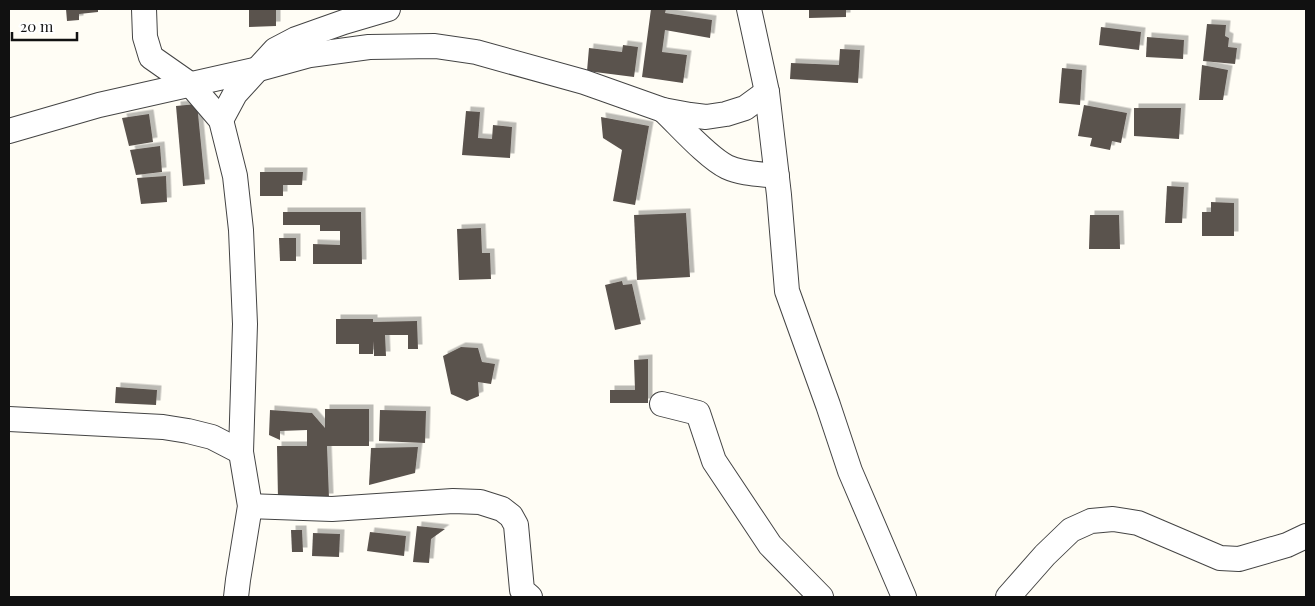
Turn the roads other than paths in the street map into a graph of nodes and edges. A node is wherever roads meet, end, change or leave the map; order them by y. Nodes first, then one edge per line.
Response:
1 (144, 9) edge
2 (388, 9) edge
3 (749, 9) edge
4 (259, 69) junction
5 (191, 85) junction
6 (767, 92) junction
7 (663, 110) junction
8 (221, 120) junction
9 (9, 130) edge
10 (777, 176) junction
11 (662, 404) dead end
12 (9, 419) edge
13 (241, 452) junction
14 (250, 506) junction
15 (1306, 536) edge
16 (901, 596) edge
17 (236, 597) edge
18 (530, 597) edge
19 (821, 597) edge
20 (1008, 597) edge

1 - 5 street
2 - 4 street
3 - 6 street
4 - 5 street
4 - 7 street
4 - 8 street
5 - 8 street
5 - 9 street
6 - 7 street
6 - 10 street
7 - 10 street
8 - 13 street
10 - 16 street
11 - 19 street
12 - 13 street
13 - 14 street
14 - 17 street
14 - 18 street
15 - 20 street

